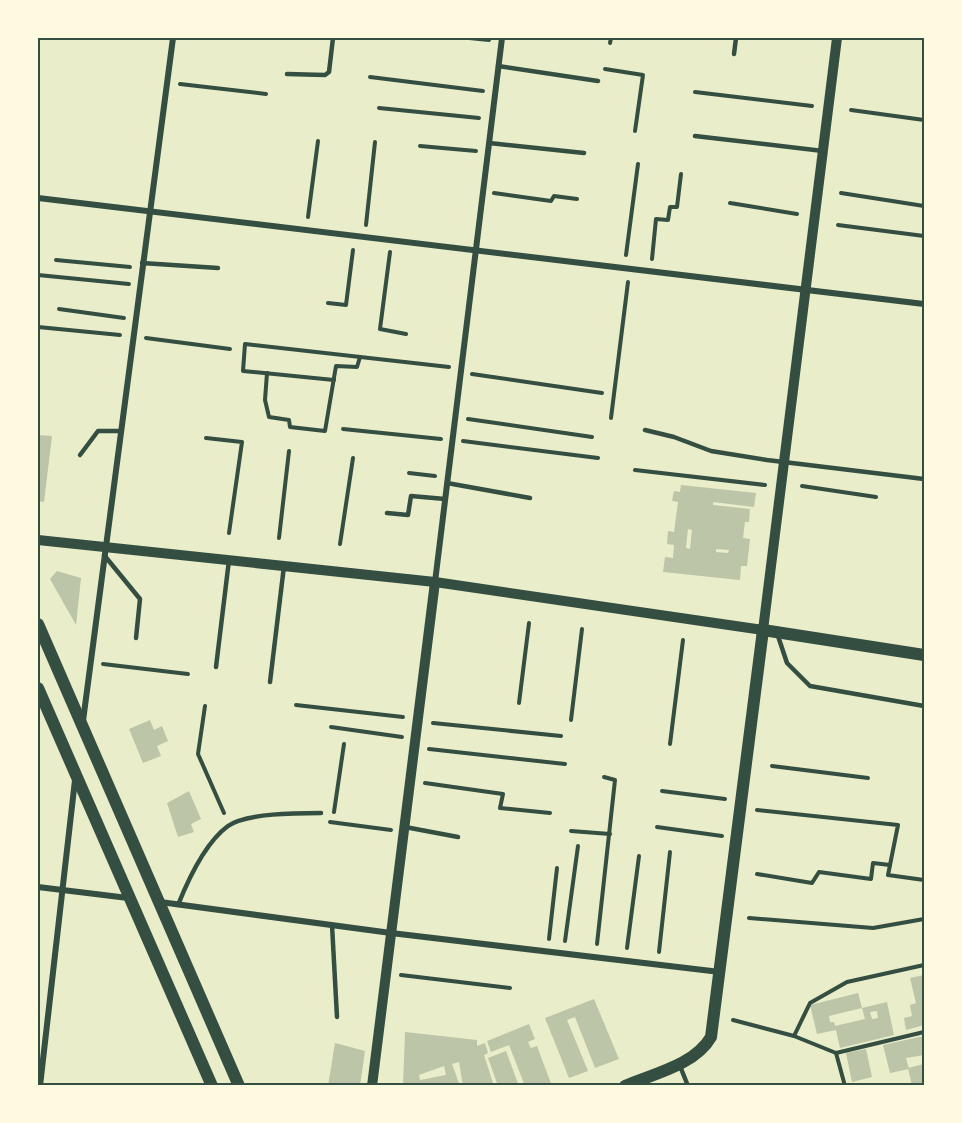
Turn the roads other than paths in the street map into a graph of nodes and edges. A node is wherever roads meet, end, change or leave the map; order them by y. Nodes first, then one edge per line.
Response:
1 (173, 38) edge
2 (333, 38) edge
3 (736, 38) edge
4 (837, 38) edge
5 (502, 40) edge
6 (734, 54) dead end
7 (498, 66) junction
8 (287, 74) dead end
9 (598, 81) dead end
10 (695, 136) dead end
11 (489, 143) junction
12 (823, 151) junction
13 (584, 153) dead end
14 (38, 198) edge
15 (149, 212) junction
16 (476, 250) junction
17 (142, 266) junction
18 (218, 268) dead end
19 (806, 290) junction
20 (924, 304) edge
21 (645, 430) dead end
22 (120, 431) junction
23 (80, 455) dead end
24 (784, 463) junction
25 (447, 480) junction
26 (924, 480) edge
27 (530, 498) dead end
28 (445, 499) junction
29 (387, 513) dead end
30 (38, 540) edge
31 (105, 551) junction
32 (229, 560) junction
33 (284, 566) junction
34 (435, 582) junction
35 (38, 624) edge
36 (763, 630) junction
37 (777, 632) junction
38 (136, 638) dead end
39 (924, 655) edge
40 (216, 667) dead end
41 (270, 682) dead end
42 (38, 688) edge
43 (924, 706) edge
44 (82, 729) junction
45 (75, 776) junction
46 (321, 813) road end
47 (404, 829) junction
48 (458, 837) dead end
49 (38, 887) edge
50 (62, 890) junction
51 (128, 898) junction
52 (160, 902) junction
53 (178, 905) junction
54 (332, 925) junction
55 (391, 933) junction
56 (721, 972) junction
57 (337, 1017) dead end
58 (679, 1064) junction
59 (40, 1086) edge
60 (212, 1086) edge
61 (239, 1086) edge
62 (372, 1086) edge
63 (625, 1086) edge
64 (688, 1086) edge

1 - 15 street
2 - 8 lane
3 - 6 lane
4 - 12 street
5 - 7 street
7 - 9 lane
7 - 11 street
10 - 12 lane
11 - 13 lane
11 - 16 street
12 - 19 street
14 - 15 street
15 - 16 street
15 - 17 street
16 - 19 street
16 - 25 street
17 - 18 lane
17 - 22 street
19 - 20 street
19 - 24 street
21 - 24 lane
22 - 23 lane
22 - 31 street
24 - 26 lane
24 - 36 street
25 - 27 lane
25 - 28 street
28 - 29 lane
28 - 34 street
30 - 31 street
31 - 32 street
31 - 38 lane
31 - 44 street
32 - 33 street
32 - 40 lane
33 - 34 street
33 - 41 lane
34 - 36 street
34 - 47 street
35 - 44 main road
36 - 37 main road
36 - 56 main road
37 - 39 main road
37 - 43 lane
42 - 45 main road
44 - 52 main road
45 - 50 street
45 - 51 main road
46 - 53 lane
47 - 48 lane
47 - 55 street
49 - 50 street
50 - 51 street
50 - 59 street
51 - 60 main road
52 - 53 street
52 - 61 main road
53 - 54 street
54 - 55 street
54 - 57 lane
55 - 56 street
55 - 62 street
56 - 58 main road
58 - 63 main road
58 - 64 lane

